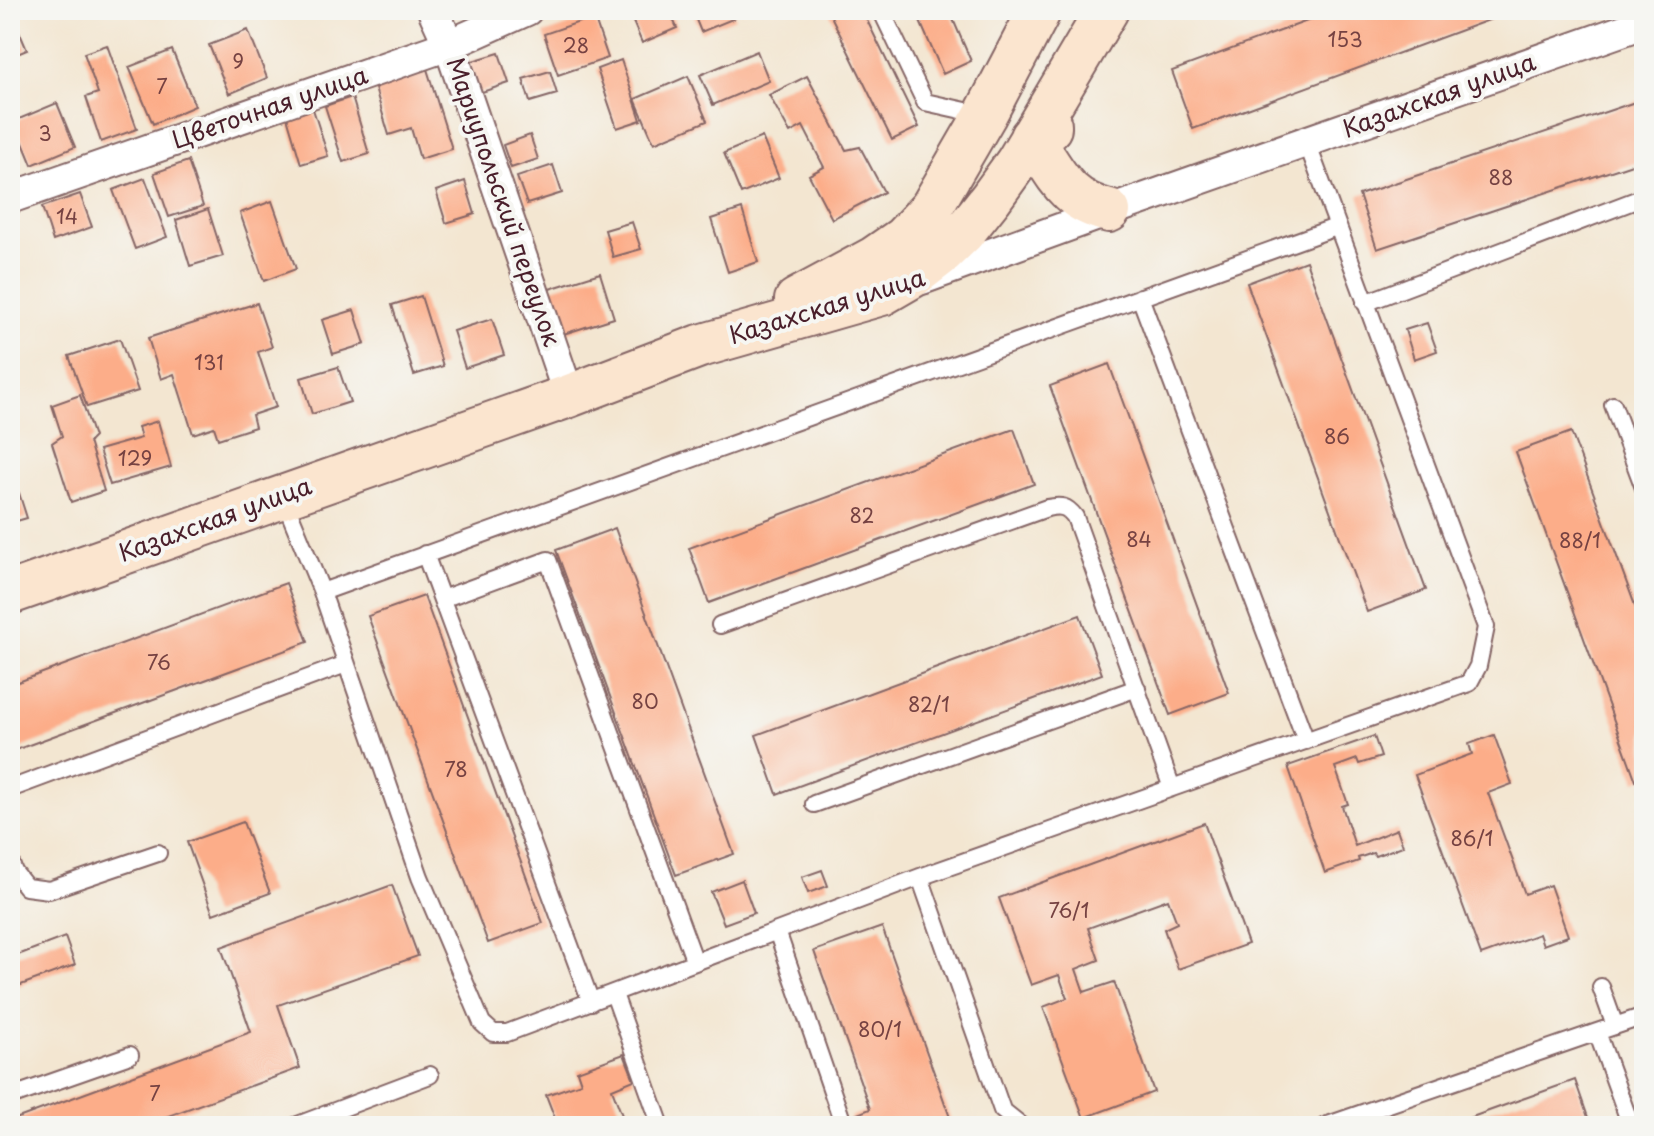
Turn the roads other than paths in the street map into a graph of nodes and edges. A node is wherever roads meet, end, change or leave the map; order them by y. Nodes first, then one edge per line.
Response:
1 (433, 10) edge
2 (527, 10) edge
3 (881, 10) edge
4 (1040, 10) edge
5 (1107, 10) edge
6 (1644, 23) edge
7 (449, 45) junction
8 (985, 115) junction
9 (1042, 120) junction
10 (1307, 143) junction
11 (1644, 197) edge
12 (10, 198) edge
13 (1109, 211) junction
14 (1336, 227) junction
15 (882, 294) junction
16 (1140, 297) junction
17 (1365, 303) junction
18 (700, 346) junction
19 (569, 396) junction
20 (1613, 405) dead end
21 (1644, 488) edge
22 (283, 495) junction
23 (425, 554) junction
24 (322, 592) junction
25 (10, 593) edge
26 (442, 599) junction
27 (720, 625) dead end
28 (346, 664) junction
29 (1137, 688) junction
30 (1306, 741) junction
31 (1172, 788) junction
32 (10, 789) edge
33 (814, 804) dead end
34 (158, 853) dead end
35 (10, 861) edge
36 (920, 877) junction
37 (777, 931) junction
38 (695, 962) junction
39 (1601, 987) dead end
40 (614, 994) junction
41 (591, 1002) junction
42 (1644, 1016) edge
43 (1615, 1026) junction
44 (1597, 1032) junction
45 (130, 1055) dead end
46 (430, 1075) dead end
47 (10, 1097) edge
48 (295, 1126) edge
49 (661, 1126) edge
50 (844, 1126) edge
51 (1022, 1126) edge
52 (1325, 1126) edge
53 (1631, 1126) edge

1 - 7 street, Мариупольский переулок
2 - 7 street, Цветочная улица
3 - 8 lane
4 - 8 main road
5 - 9 main road
6 - 10 street, Казахская улица
7 - 12 street, Цветочная улица
7 - 19 street, Мариупольский переулок
8 - 18 main road
9 - 13 main road
9 - 15 main road
10 - 13 street, Казахская улица
10 - 14 lane
11 - 17 lane
13 - 15 street, Казахская улица
14 - 16 lane
14 - 17 lane
15 - 18 main road, Казахская улица
16 - 23 lane
16 - 30 lane
17 - 30 lane
18 - 19 main road, Казахская улица
19 - 22 main road, Казахская улица
20 - 21 lane
22 - 24 lane
22 - 25 main road, Казахская улица
23 - 24 lane
23 - 26 lane
24 - 28 lane
26 - 38 lane
26 - 41 lane
27 - 29 lane
28 - 32 lane
28 - 41 lane
29 - 31 lane
29 - 33 lane
30 - 31 lane
31 - 36 lane
34 - 35 lane
36 - 37 lane
36 - 51 lane
37 - 38 lane
37 - 50 lane
38 - 40 lane
39 - 43 lane
40 - 41 lane
40 - 49 lane
42 - 43 lane
43 - 44 lane
44 - 52 lane
44 - 53 lane
45 - 47 lane
46 - 48 lane

